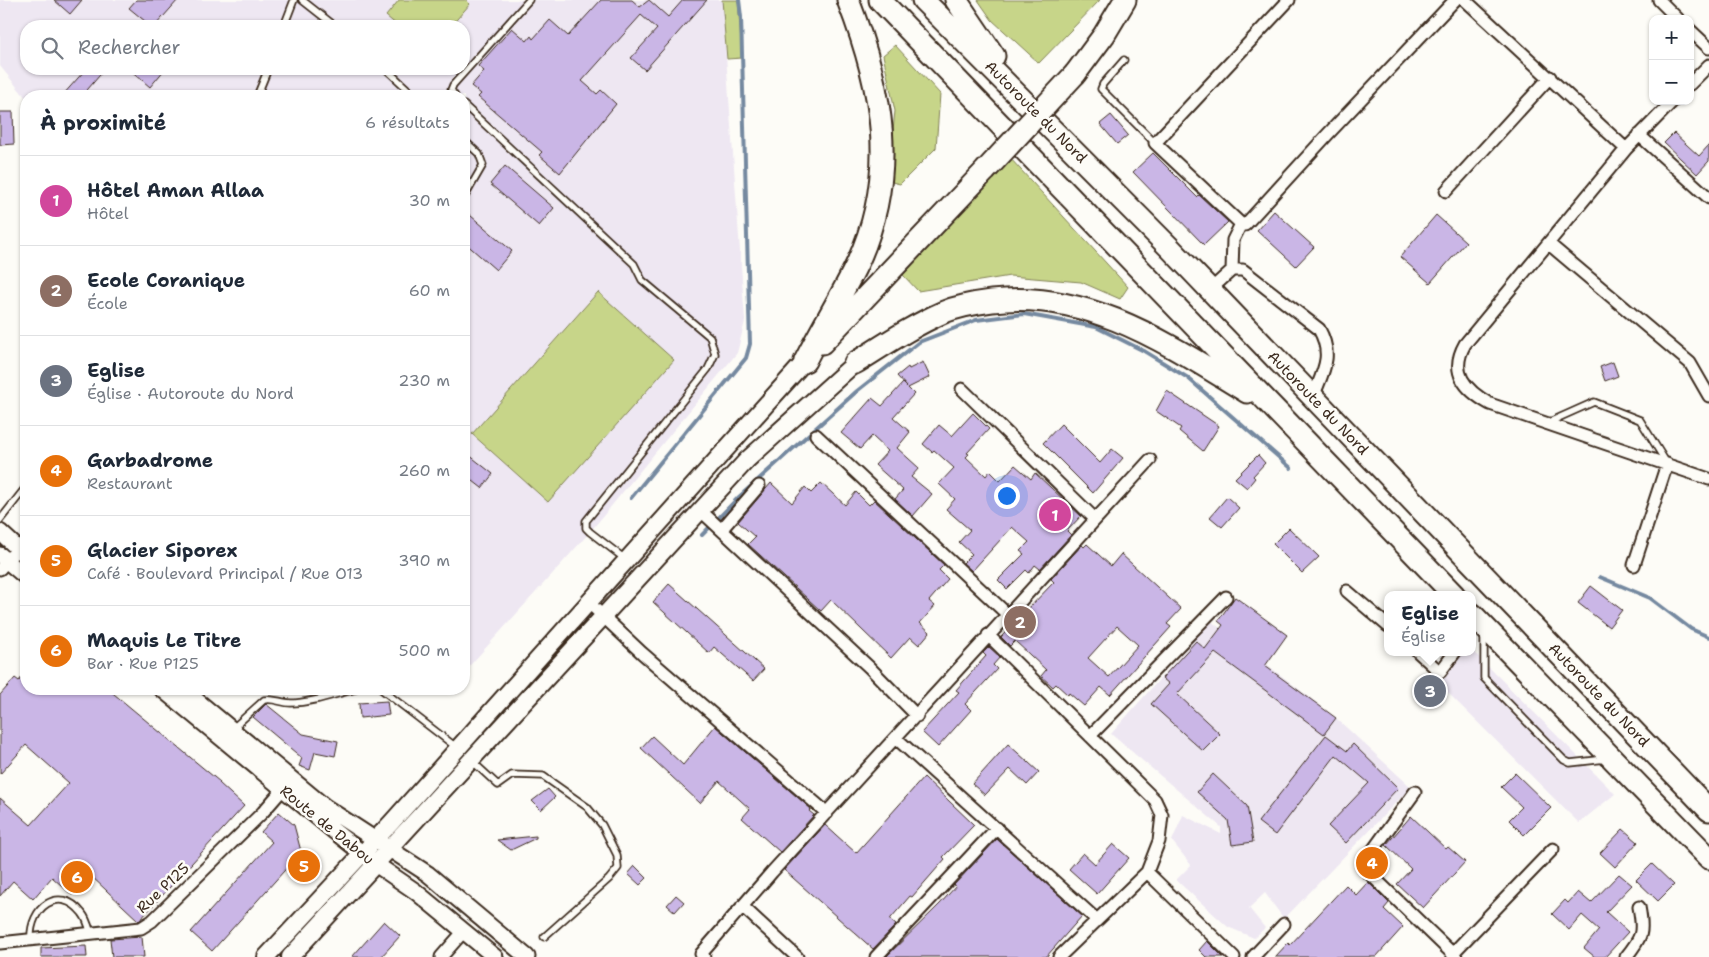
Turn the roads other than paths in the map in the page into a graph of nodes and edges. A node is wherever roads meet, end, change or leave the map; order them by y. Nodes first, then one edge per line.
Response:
1 (294, 0) edge
2 (302, 0) edge
3 (529, 0) edge
4 (848, 0) edge
5 (880, 0) edge
6 (923, 0) edge
7 (956, 0) edge
8 (1126, 0) edge
9 (1289, 0) edge
10 (1455, 0) edge
11 (1465, 0) edge
12 (1659, 0) edge
13 (1674, 15) edge
14 (286, 20) edge
15 (327, 20) edge
16 (1694, 34) edge
17 (1709, 48) edge
18 (1124, 60) dead end
19 (1709, 65) edge
20 (470, 66) edge
21 (266, 75) edge
22 (392, 75) edge
23 (462, 75) edge
24 (1550, 77) junction
25 (1694, 80) edge
26 (260, 90) edge
27 (409, 90) edge
28 (451, 90) edge
29 (1020, 96) junction
30 (1669, 105) edge
31 (470, 111) edge
32 (1639, 135) junction
33 (1155, 143) junction
34 (470, 146) edge
35 (1626, 149) junction
36 (470, 188) edge
37 (1446, 191) dead end
38 (1709, 198) edge
39 (1241, 224) junction
40 (1549, 244) junction
41 (1232, 270) junction
42 (1210, 290) junction
43 (804, 361) junction
44 (855, 363) joint
45 (962, 389) dead end
46 (1709, 396) edge
47 (1313, 398) junction
48 (1273, 408) junction
49 (1546, 423) junction
50 (816, 434) dead end
51 (1150, 460) dead end
52 (1667, 464) junction
53 (1709, 478) edge
54 (760, 486) dead end
55 (20, 495) edge
56 (704, 513) junction
57 (1095, 519) junction
58 (0, 520) edge
59 (721, 528) junction
60 (0, 532) edge
61 (20, 550) edge
62 (20, 553) edge
63 (626, 560) junction
64 (2, 562) edge
65 (1634, 564) dead end
66 (20, 573) edge
67 (1347, 591) dead end
68 (1450, 591) edge
69 (1226, 597) dead end
70 (588, 602) junction
71 (1007, 614) junction
72 (602, 615) junction
73 (1477, 622) edge
74 (1384, 623) edge
75 (988, 636) junction
76 (1422, 656) edge
77 (1452, 656) edge
78 (169, 695) edge
79 (190, 695) edge
80 (331, 695) edge
81 (388, 695) edge
82 (917, 716) junction
83 (231, 730) junction
84 (1090, 736) junction
85 (897, 739) junction
86 (457, 748) junction
87 (1612, 758) junction
88 (470, 760) junction
89 (283, 789) junction
90 (1415, 792) dead end
91 (1709, 810) edge
92 (826, 812) junction
93 (997, 828) junction
94 (375, 840) junction
95 (1553, 849) dead end
96 (390, 850) junction
97 (362, 854) junction
98 (1709, 858) edge
99 (377, 865) junction
100 (1147, 872) junction
101 (742, 906) junction
102 (1639, 907) dead end
103 (1097, 920) junction
104 (1284, 924) dead end
105 (464, 931) junction
106 (91, 934) junction
107 (544, 937) dead end
108 (31, 940) junction
109 (0, 944) edge
110 (1454, 956) edge
111 (266, 957) edge
112 (290, 957) edge
113 (441, 957) edge
114 (495, 957) edge
115 (527, 957) edge
116 (704, 957) edge
117 (797, 957) edge
118 (876, 957) edge
119 (1059, 957) edge
120 (1234, 957) edge
121 (1253, 957) edge
122 (1626, 957) edge

1 - 14 lane
2 - 15 lane
3 - 20 lane
4 - 43 highway
5 - 48 highway
6 - 29 highway, Autoroute du Nord
7 - 29 highway
8 - 43 highway, bridge
9 - 33 street
10 - 39 street
11 - 24 street
12 - 13 street
16 - 17 street
18 - 33 lane
19 - 25 street
21 - 26 lane
22 - 27 lane
23 - 28 lane
24 - 35 street
24 - 37 street
29 - 42 highway, Autoroute du Nord
30 - 32 street
31 - 63 lane
32 - 35 street
32 - 38 street
33 - 39 street
34 - 36 lane
35 - 40 street
39 - 41 street
40 - 46 street
40 - 49 street
41 - 42 street
41 - 47 street
42 - 47 highway, Autoroute du Nord
43 - 63 main road
44 - 48 highway
44 - 56 main road
45 - 57 street
47 - 91 highway, Autoroute du Nord
48 - 68 highway
49 - 52 street
49 - 52 lane
50 - 71 street
51 - 57 street
52 - 53 street
52 - 65 street
54 - 59 street
55 - 58 lane
56 - 59 street
56 - 72 main road
57 - 71 street
59 - 82 street
60 - 61 street
62 - 64 street
63 - 70 main road
64 - 66 street
67 - 74 street
69 - 84 street
70 - 72 street
70 - 86 main road
71 - 75 street
72 - 88 main road
72 - 92 street
73 - 87 highway
73 - 87 lane
75 - 82 street
75 - 84 street
76 - 77 street
78 - 89 street, Route de Dabou
79 - 83 street, Route de Dabou
80 - 83 lane
81 - 86 lane
82 - 85 street
83 - 94 street, Route de Dabou
84 - 100 street
85 - 92 street
85 - 93 street
86 - 94 main road
87 - 98 highway
88 - 96 main road
88 - 107 lane
89 - 97 street, Route de Dabou
89 - 106 street, Rue P125
90 - 110 street
92 - 101 street
93 - 103 street
93 - 118 street
94 - 96 street, Route de Dabou
94 - 97 main road
95 - 110 street
96 - 99 main road
96 - 115 street, Route de Dabou
97 - 99 street, Route de Dabou
97 - 111 main road
99 - 105 street, Route de Dabou
99 - 112 main road
100 - 103 street
100 - 120 street
101 - 116 street
101 - 117 street
102 - 122 street
103 - 119 street
104 - 121 street
105 - 113 street
105 - 114 street, Route de Dabou
106 - 108 street, Rue P125
106 - 108 lane
108 - 109 street, Rue P125

